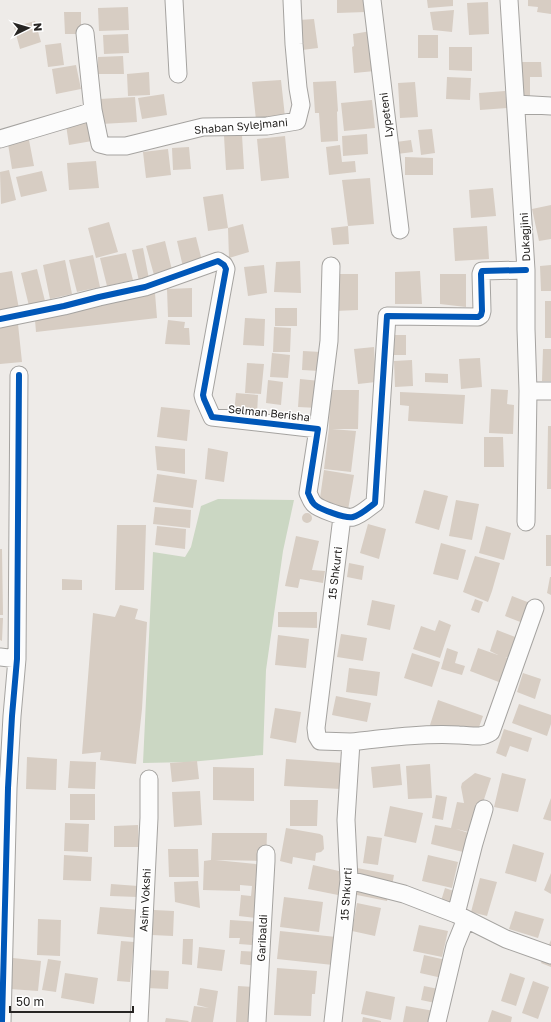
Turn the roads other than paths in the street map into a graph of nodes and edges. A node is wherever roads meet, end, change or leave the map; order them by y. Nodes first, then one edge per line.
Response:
1 (174, 0) edge
2 (292, 0) edge
3 (372, 0) edge
4 (509, 0) edge
5 (86, 34) dead end
6 (178, 74) dead end
7 (516, 104) junction
8 (551, 106) edge
9 (93, 110) junction
10 (0, 139) edge
11 (400, 230) dead end
12 (331, 266) dead end
13 (526, 270) junction
14 (0, 319) edge
15 (19, 375) dead end
16 (528, 391) junction
17 (551, 392) edge
18 (318, 429) junction
19 (342, 517) junction
20 (526, 522) dead end
21 (535, 608) dead end
22 (0, 657) edge
23 (17, 659) junction
24 (351, 742) junction
25 (149, 779) dead end
26 (484, 809) dead end
27 (266, 854) dead end
28 (349, 880) junction
29 (461, 916) junction
30 (551, 955) edge
31 (2, 1022) edge
32 (139, 1022) edge
33 (257, 1022) edge
34 (333, 1022) edge
35 (437, 1022) edge

1 - 6 street
2 - 9 street, Shaban Sylejmani
3 - 11 street, Lypeteni
4 - 7 street, Dukagjini
5 - 9 street, Shaban Sylejmani
7 - 8 street
7 - 13 street, Dukagjini
9 - 10 street
12 - 18 street, Selman Berisha
13 - 16 street, Dukagjini
13 - 19 street
14 - 18 street, Selman Berisha
15 - 23 street
16 - 17 street
16 - 20 street, Dukagjini
18 - 19 street, Selman Berisha
19 - 24 street, 15 Shkurti
21 - 24 street, 15 Shkurti
22 - 23 street
23 - 31 street
24 - 28 street, 15 Shkurti
25 - 32 street, Asim Vokshi
26 - 29 street
27 - 33 street, Garibaldi
28 - 29 street
28 - 34 street, 15 Shkurti
29 - 30 street
29 - 35 street

